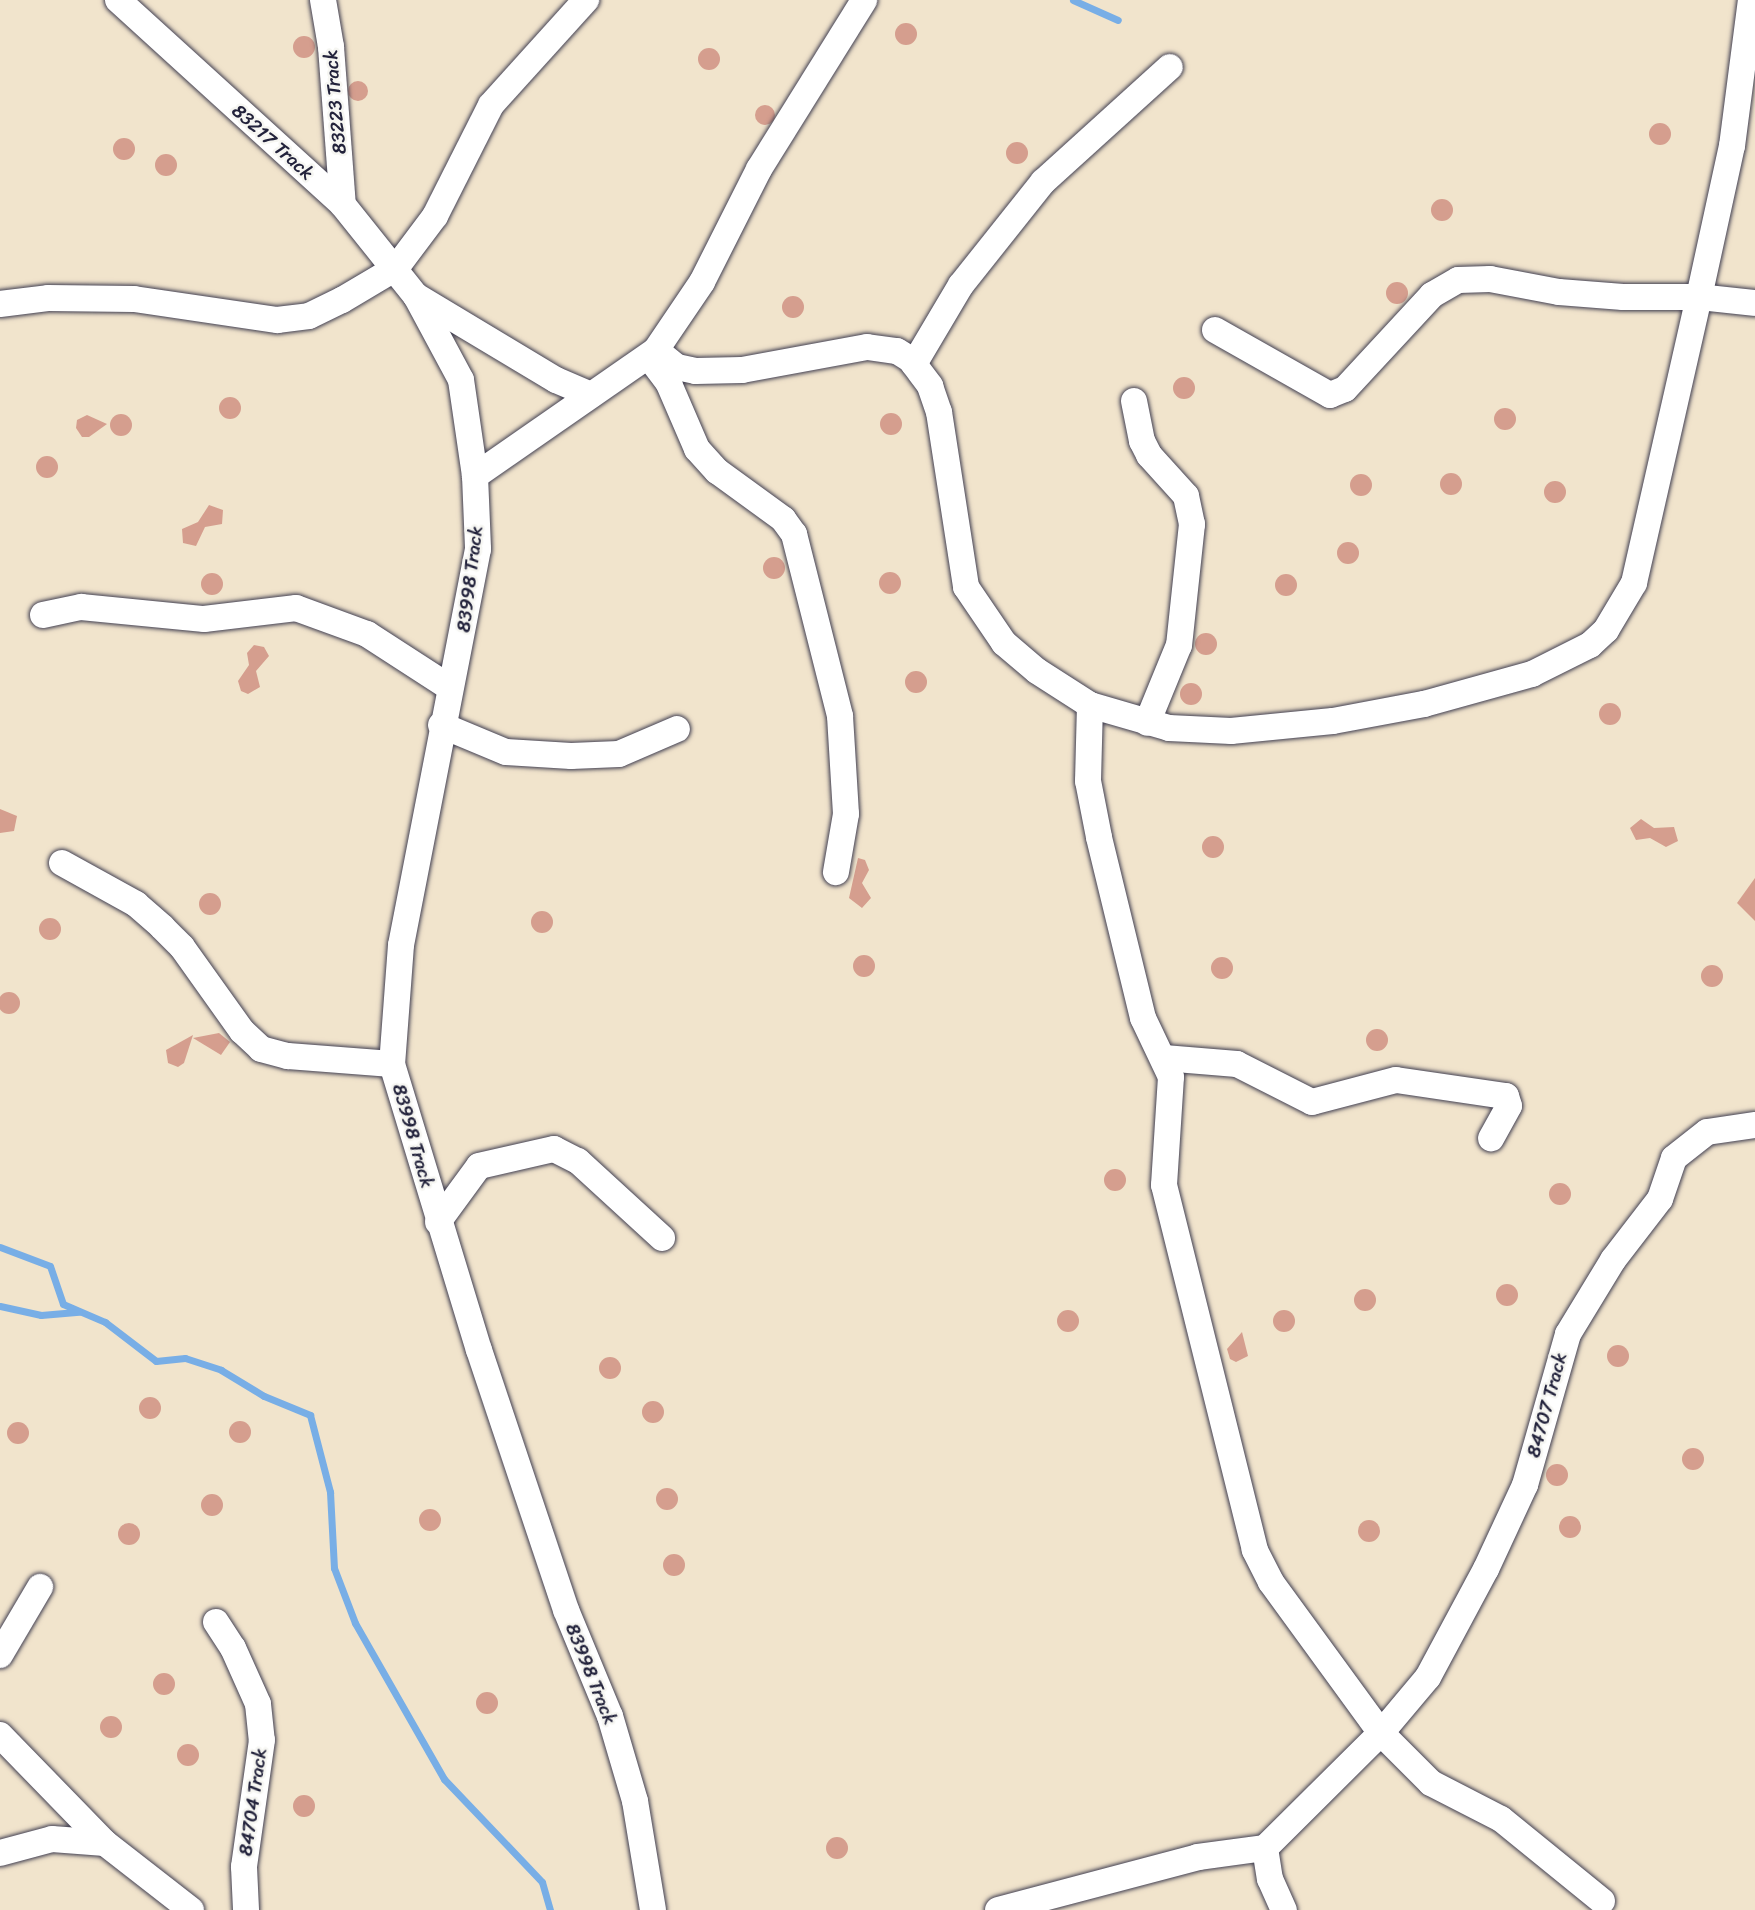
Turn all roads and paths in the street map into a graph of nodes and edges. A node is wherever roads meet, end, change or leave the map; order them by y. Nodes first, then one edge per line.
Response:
1 (118, 0) edge
2 (323, 0) edge
3 (586, 0) edge
4 (864, 0) edge
5 (1751, 0) edge
6 (1170, 67) dead end
7 (343, 205) junction
8 (396, 268) junction
9 (416, 296) junction
10 (1699, 297) junction
11 (0, 303) edge
12 (1755, 303) edge
13 (1215, 330) dead end
14 (652, 354) junction
15 (915, 364) junction
16 (591, 395) junction
17 (1134, 401) dead end
18 (475, 475) junction
19 (43, 615) dead end
20 (449, 687) junction
21 (1090, 705) junction
22 (1147, 723) junction
23 (441, 724) junction
24 (677, 729) dead end
25 (62, 863) dead end
26 (836, 872) dead end
27 (1164, 1058) junction
28 (393, 1064) junction
29 (1755, 1125) edge
30 (1490, 1138) dead end
31 (438, 1222) junction
32 (662, 1238) dead end
33 (40, 1587) dead end
34 (216, 1622) dead end
35 (0, 1655) edge
36 (1381, 1733) junction
37 (0, 1735) edge
38 (105, 1843) junction
39 (1265, 1848) junction
40 (0, 1853) edge
41 (1602, 1901) dead end
42 (191, 1910) edge
43 (246, 1910) edge
44 (653, 1910) edge
45 (998, 1910) edge
46 (1284, 1910) edge

1 - 7 street, 83217 Track
2 - 7 street, 83223 Track
3 - 8 street
4 - 14 street
5 - 10 street
6 - 15 street
7 - 8 street, 83217 Track
8 - 9 street, 83217 Track
8 - 11 street
9 - 16 street, 83217 Track
9 - 18 street, 83217 Track
10 - 12 street
10 - 13 street
10 - 22 street
14 - 15 street
14 - 16 street
14 - 26 street
15 - 21 street
16 - 18 street
17 - 22 street
18 - 20 street, 83998 Track
19 - 20 street
20 - 23 street, 83998 Track
21 - 22 street
21 - 27 street
23 - 24 street
23 - 28 street, 83998 Track
25 - 28 street
27 - 30 street
27 - 36 street
28 - 31 street, 83998 Track
29 - 36 street, 84707 Track
31 - 32 street
31 - 44 street, 83998 Track
33 - 35 street
34 - 43 street, 84704 Track
36 - 39 street, 84707 Track
36 - 41 street
37 - 38 street
38 - 40 street
38 - 42 street
39 - 45 street
39 - 46 street

